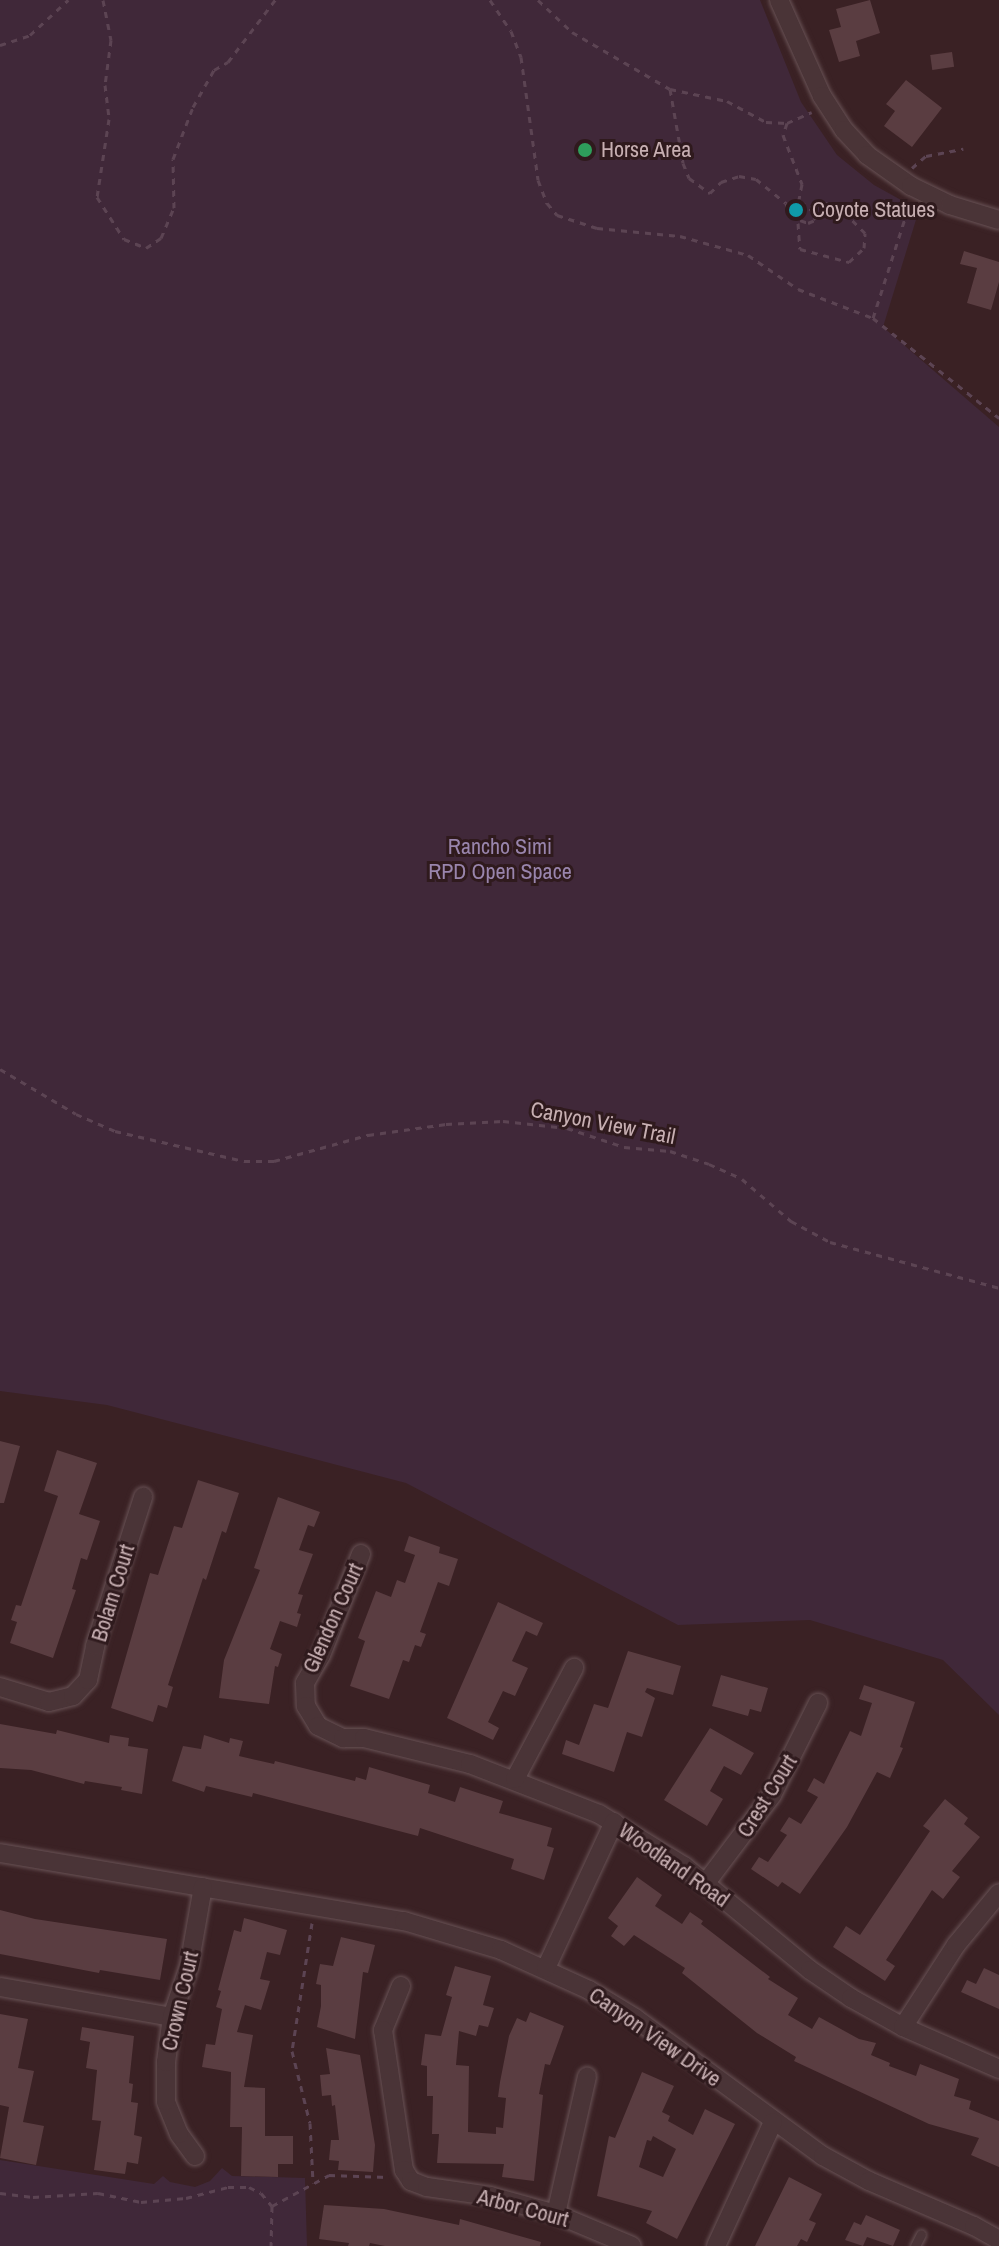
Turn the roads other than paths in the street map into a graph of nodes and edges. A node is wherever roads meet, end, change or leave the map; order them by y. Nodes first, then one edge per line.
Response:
1 (779, 0) edge
2 (999, 220) edge
3 (143, 1497) dead end
4 (361, 1554) dead end
5 (574, 1668) dead end
6 (305, 1683) joint
7 (0, 1687) edge
8 (818, 1703) dead end
9 (515, 1779) junction
10 (614, 1822) junction
11 (0, 1853) edge
12 (705, 1884) junction
13 (203, 1887) junction
14 (999, 1893) edge
15 (546, 1968) junction
16 (401, 1986) dead end
17 (0, 1987) edge
18 (172, 2017) junction
19 (903, 2027) junction
20 (999, 2069) edge
21 (587, 2076) dead end
22 (773, 2122) junction
23 (195, 2156) dead end
24 (556, 2214) junction
25 (921, 2234) dead end
26 (998, 2235) edge
27 (632, 2246) edge
28 (716, 2246) edge
29 (915, 2246) edge

1 - 2 street
3 - 7 street, Bolam Court
4 - 6 street, Glendon Court
5 - 9 street
6 - 9 street, Woodland Road
8 - 12 street, Crest Court
9 - 10 street, Woodland Road
10 - 12 street, Woodland Road
10 - 15 street
11 - 13 street, Canyon View Drive
12 - 19 street, Woodland Road
13 - 15 street, Canyon View Drive
13 - 18 street, Crown Court
14 - 19 street
15 - 22 street, Canyon View Drive
16 - 24 street, Arbor Court
17 - 18 street
18 - 23 street, Crown Court
19 - 20 street, Woodland Road
21 - 24 street
22 - 26 street, Canyon View Drive
22 - 28 street
24 - 27 street, Arbor Court
25 - 29 lane

